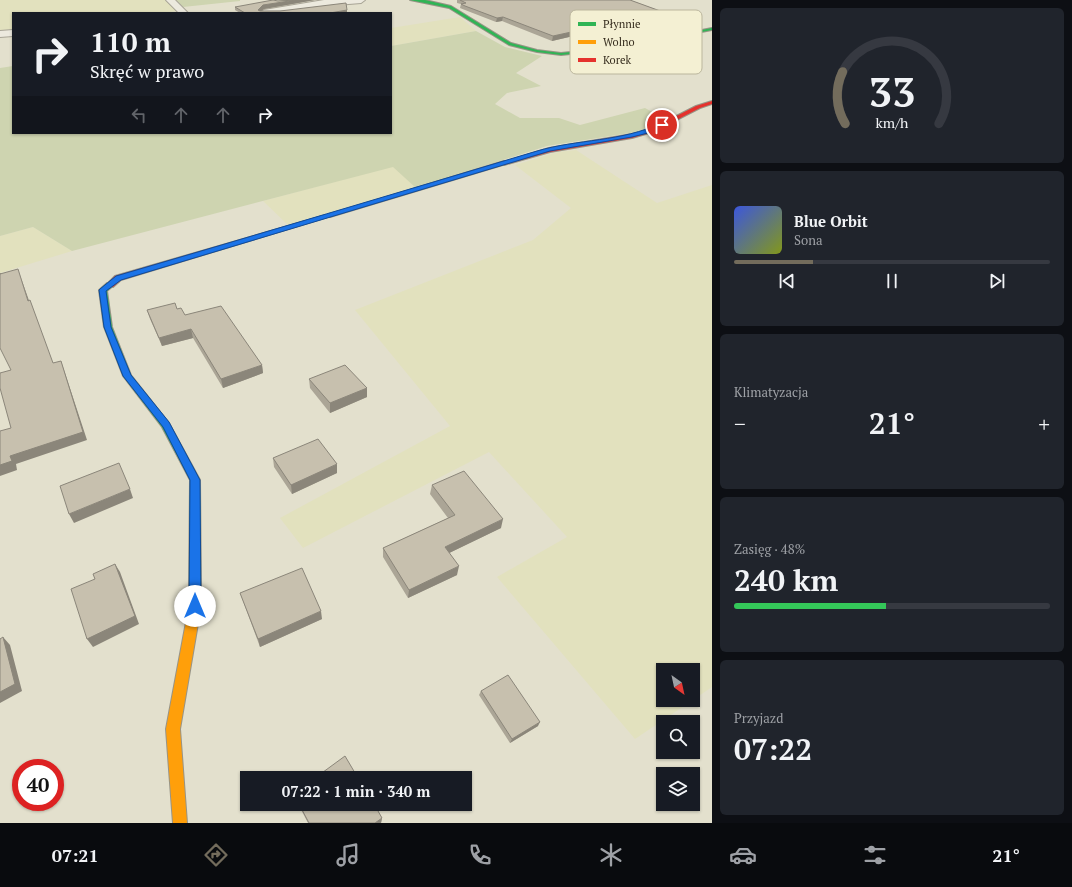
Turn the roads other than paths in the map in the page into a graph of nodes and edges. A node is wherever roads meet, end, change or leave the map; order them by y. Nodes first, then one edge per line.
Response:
1 (170, 0) edge
2 (362, 0) edge
3 (412, 0) edge
4 (183, 12) edge
5 (270, 12) edge
6 (712, 29) edge
7 (702, 31) edge
8 (12, 33) edge
9 (0, 34) edge
10 (570, 53) edge
11 (712, 102) edge
12 (180, 823) edge

1 - 4 street
2 - 5 street
3 - 10 street
6 - 7 street
8 - 9 street
11 - 12 street

